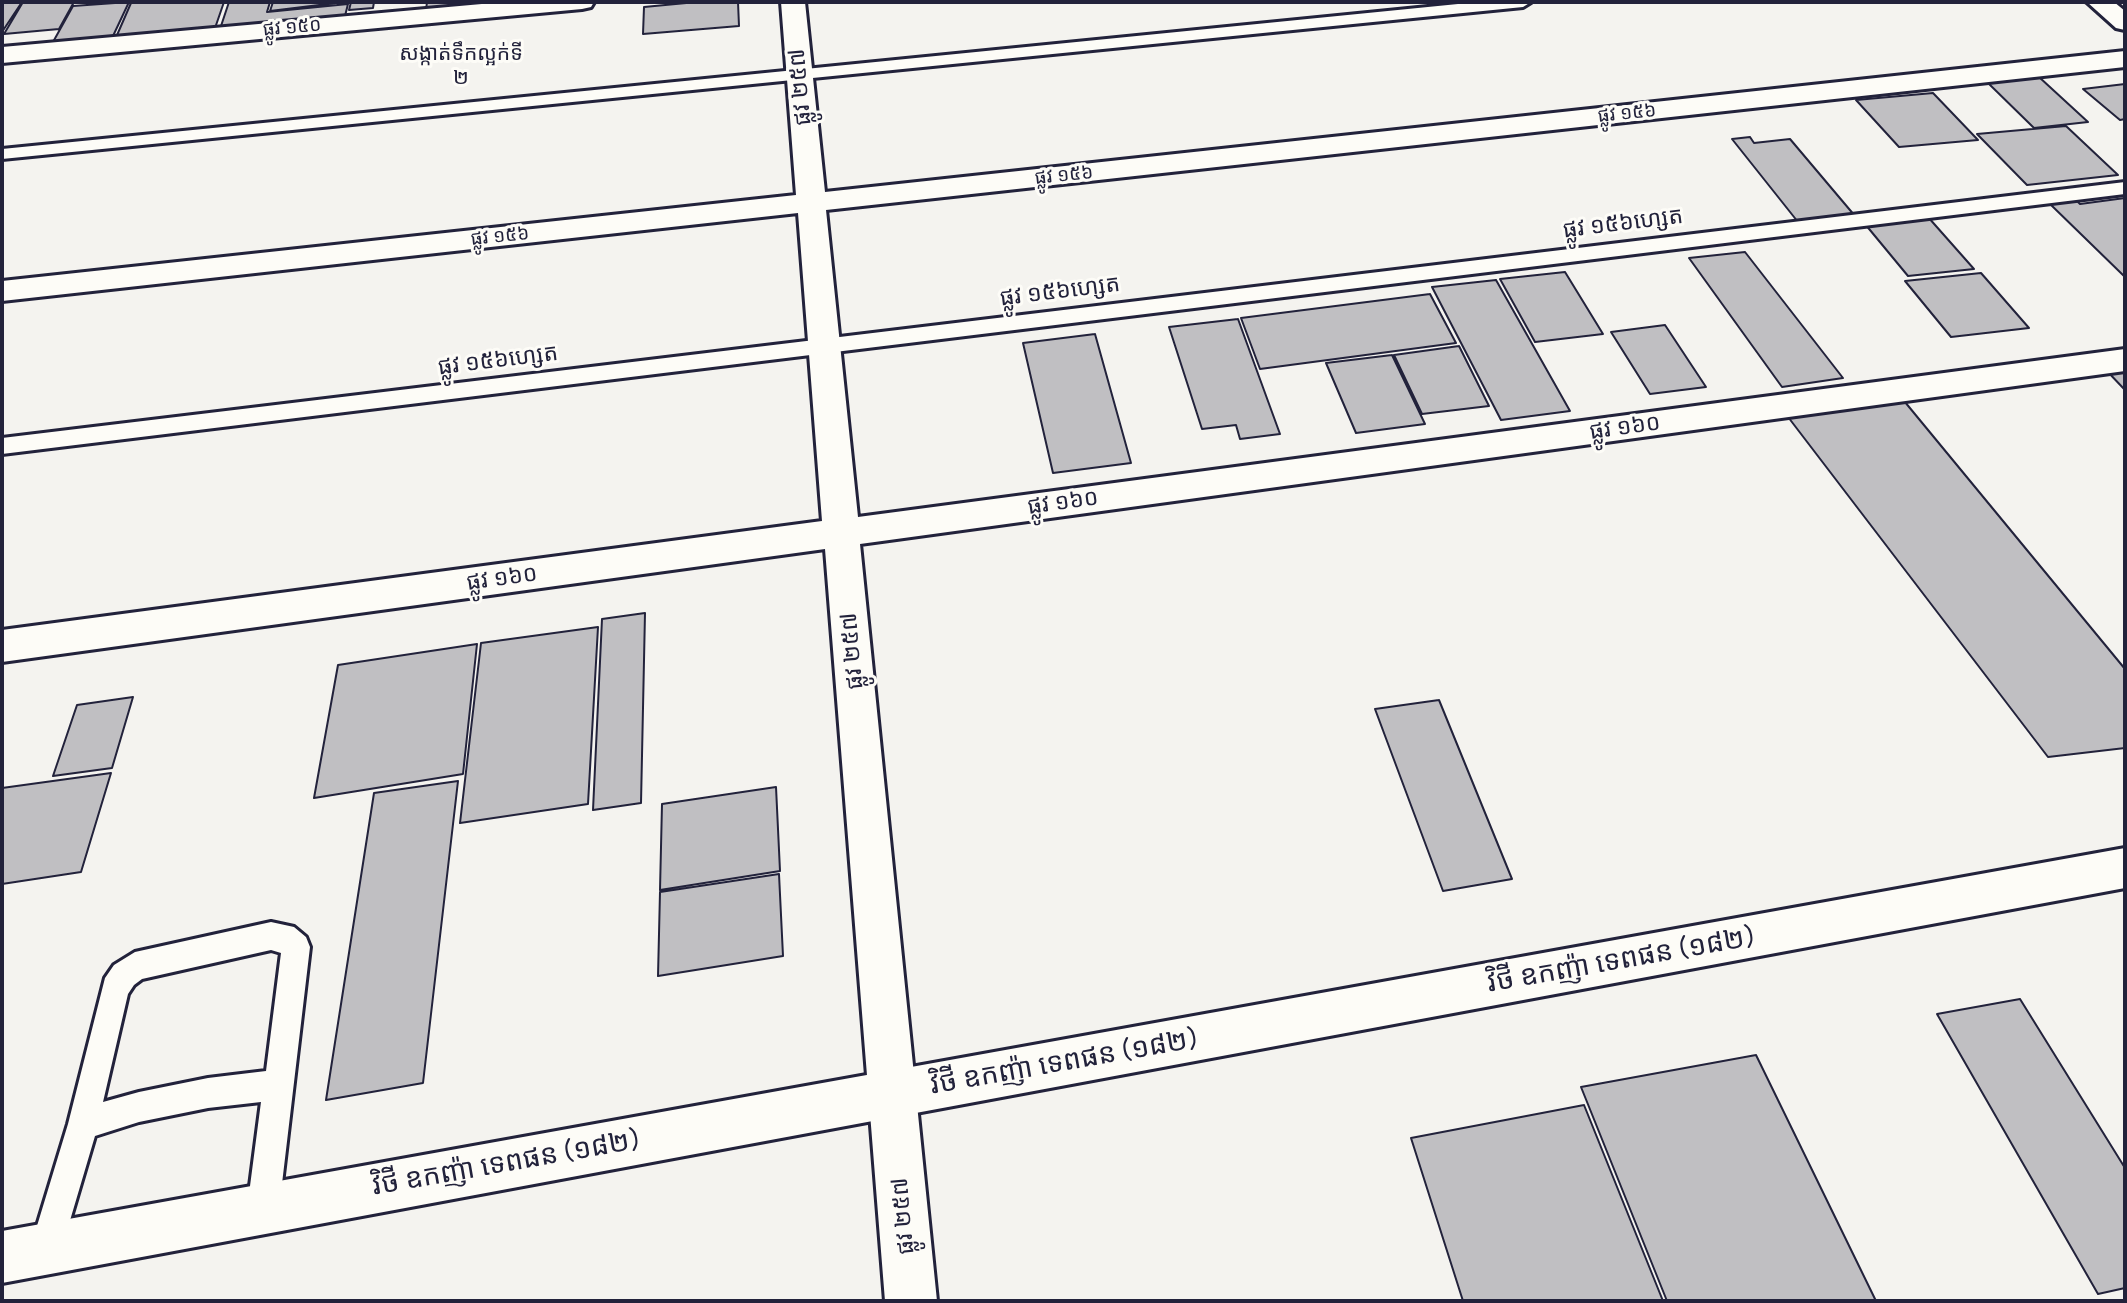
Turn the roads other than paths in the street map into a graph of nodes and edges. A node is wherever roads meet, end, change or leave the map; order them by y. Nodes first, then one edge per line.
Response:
1 (582, 2) edge
2 (793, 2) edge
3 (1523, 2) edge
4 (2099, 2) edge
5 (2125, 23) edge
6 (2, 55) edge
7 (2125, 59) edge
8 (800, 74) junction
9 (2, 154) edge
10 (2125, 188) edge
11 (812, 203) junction
12 (2, 291) edge
13 (825, 345) junction
14 (2125, 360) edge
15 (2, 446) edge
16 (842, 533) junction
17 (2, 646) edge
18 (2125, 868) edge
19 (279, 1085) junction
20 (893, 1094) junction
21 (83, 1124) junction
22 (263, 1209) junction
23 (24, 1253) edge
24 (911, 1301) edge

1 - 6 street, ផ្លូវ ១៥០
2 - 8 street, ផ្លូវ ២៥៧
3 - 8 lane
4 - 5 street
7 - 11 street, ផ្លូវ ១៥៦
8 - 9 lane
8 - 11 street, ផ្លូវ ២៥៧
10 - 13 lane, ផ្លូវ ១៥៦ហ្សេត
11 - 12 street, ផ្លូវ ១៥៦
11 - 13 street, ផ្លូវ ២៥៧
13 - 15 lane, ផ្លូវ ១៥៦ហ្សេត
13 - 16 street, ផ្លូវ ២៥៧
14 - 16 street, ផ្លូវ ១៦០
16 - 17 street, ផ្លូវ ១៦០
16 - 20 street, ផ្លូវ ២៥៧
18 - 20 street, វិថី ឧកញ៉ា ទេពផន (១៨២)
19 - 21 lane
19 - 21 lane
19 - 22 lane
20 - 22 street, វិថី ឧកញ៉ា ទេពផន (១៨២)
20 - 24 street, ផ្លូវ ២៥៧
21 - 23 lane
22 - 23 street, វិថី ឧកញ៉ា ទេពផន (១៨២)

